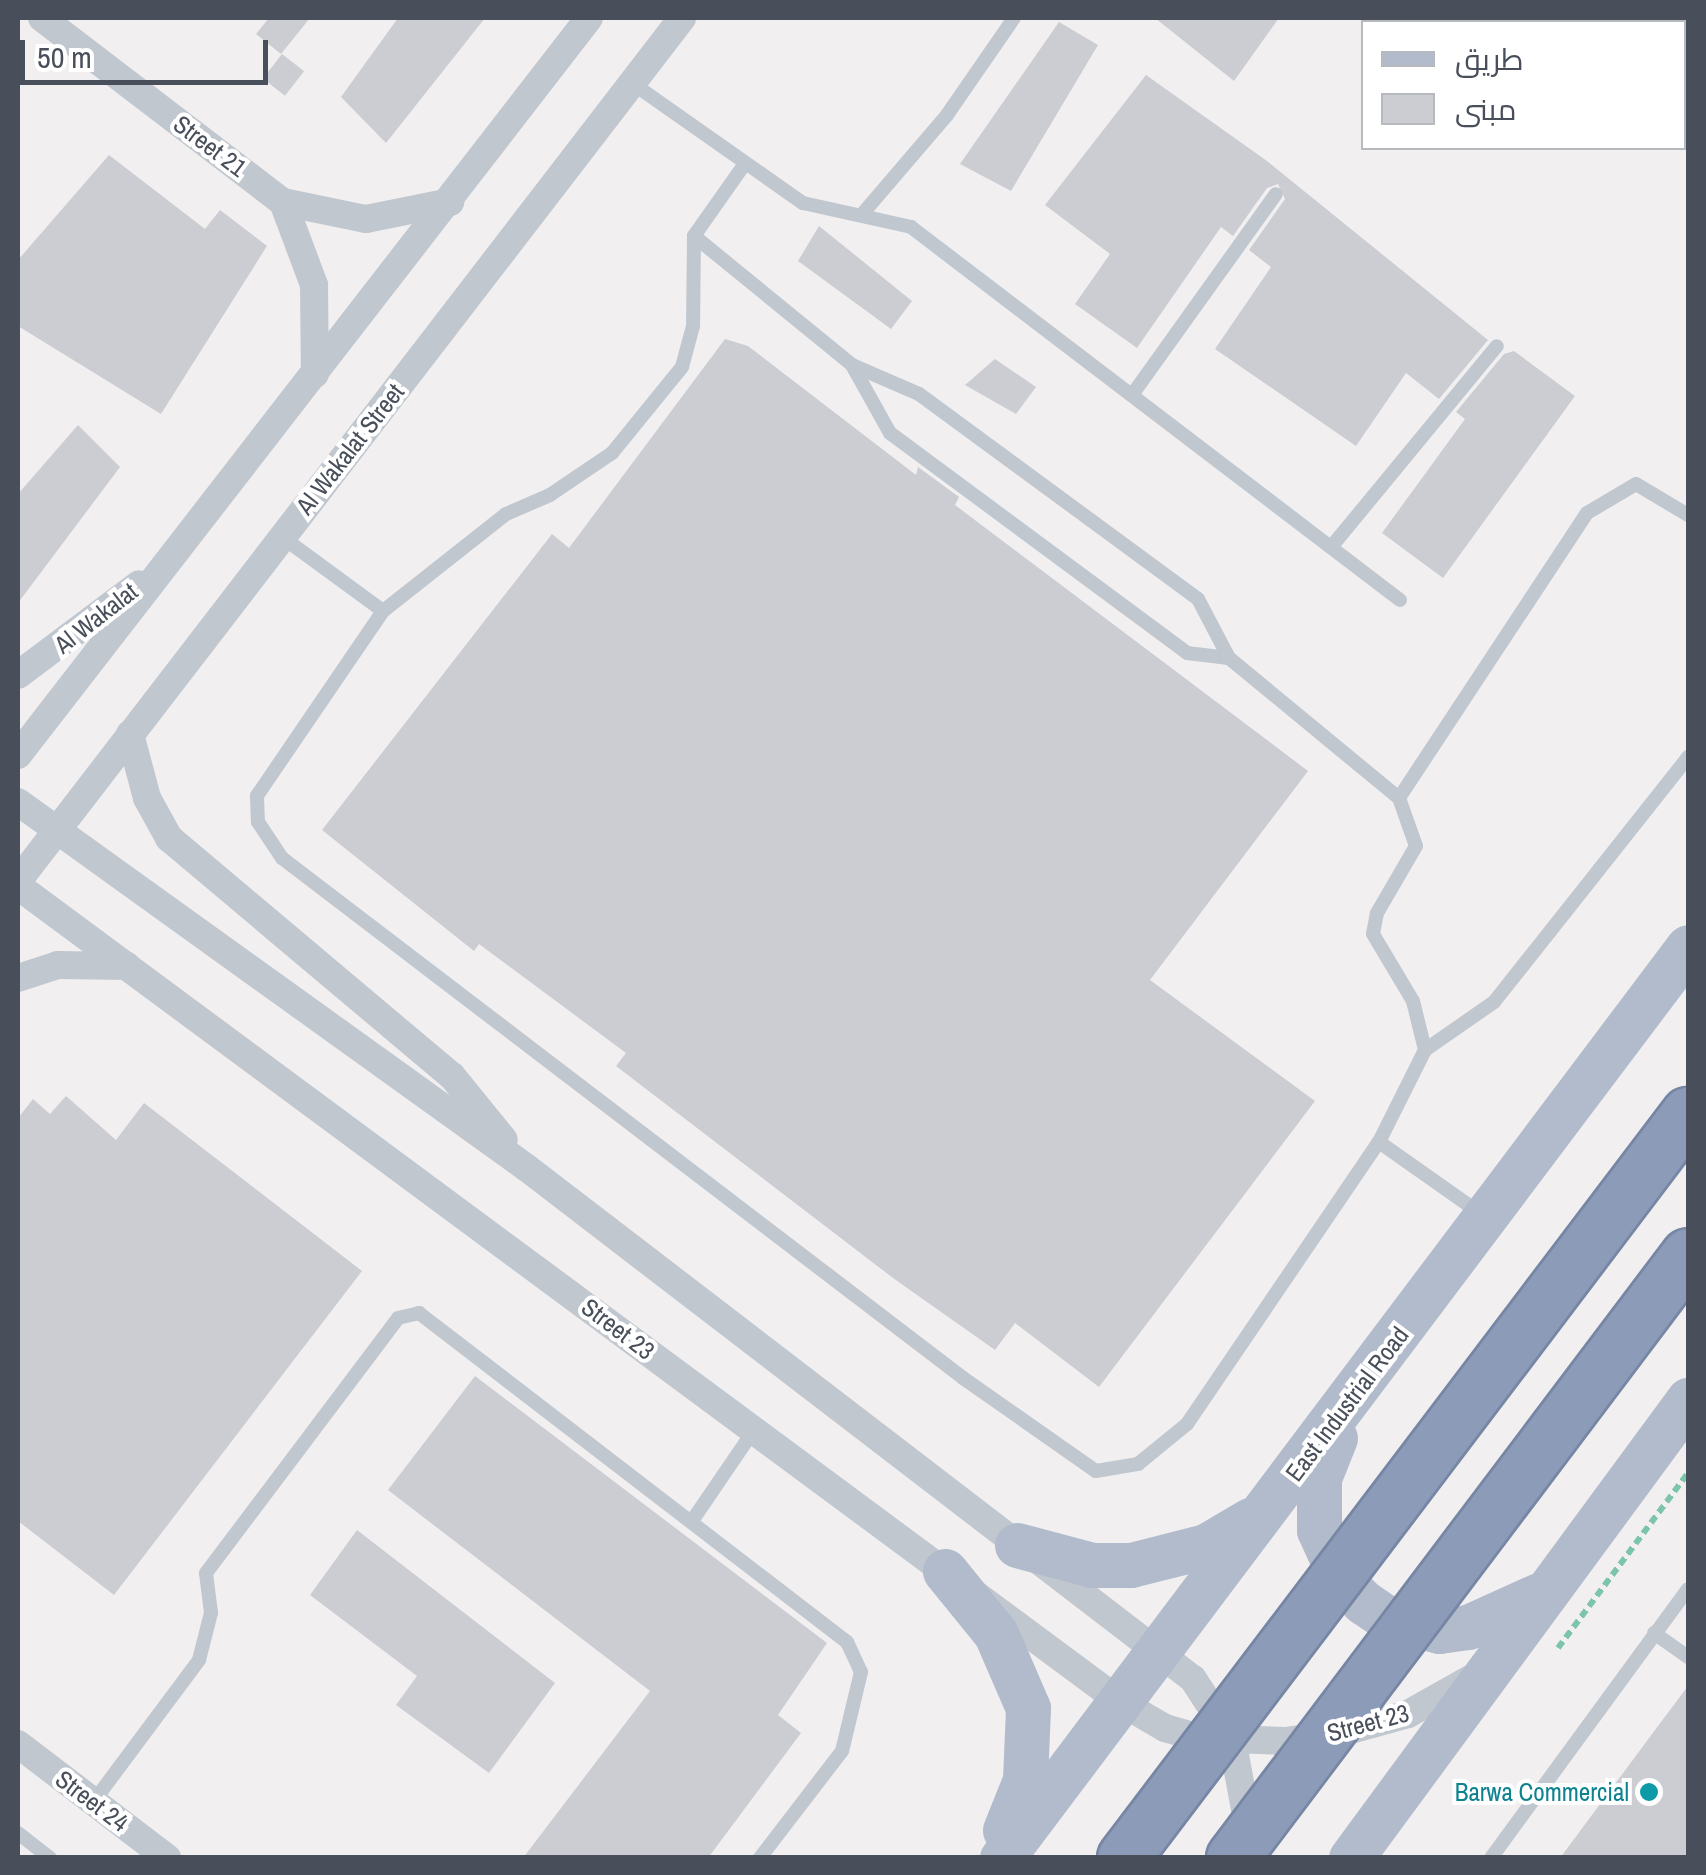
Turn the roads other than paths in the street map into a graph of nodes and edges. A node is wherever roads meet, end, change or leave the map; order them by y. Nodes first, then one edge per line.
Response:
1 (42, 18) edge
2 (590, 18) edge
3 (682, 18) edge
4 (1014, 18) edge
5 (632, 83) junction
6 (744, 165) junction
7 (1276, 194) dead end
8 (283, 202) junction
9 (450, 202) junction
10 (864, 212) junction
11 (694, 236) junction
12 (1497, 346) dead end
13 (852, 365) junction
14 (315, 375) junction
15 (1132, 395) junction
16 (1688, 515) edge
17 (282, 537) junction
18 (1332, 546) junction
19 (172, 559) junction
20 (1400, 600) dead end
21 (382, 611) junction
22 (1230, 658) junction
23 (18, 675) edge
24 (130, 734) junction
25 (18, 755) edge
26 (1688, 758) edge
27 (1399, 798) junction
28 (18, 802) edge
29 (56, 830) junction
30 (18, 884) edge
31 (1688, 947) edge
32 (127, 966) junction
33 (18, 978) edge
34 (1425, 1050) junction
35 (1688, 1114) edge
36 (1379, 1142) junction
37 (527, 1168) junction
38 (1486, 1218) junction
39 (1688, 1254) edge
40 (1357, 1391) junction
41 (1688, 1400) edge
42 (754, 1430) junction
43 (1272, 1504) junction
44 (694, 1518) junction
45 (1016, 1545) junction
46 (945, 1572) junction
47 (1688, 1589) edge
48 (1544, 1592) junction
49 (1654, 1633) junction
50 (1159, 1653) junction
51 (1688, 1657) edge
52 (1492, 1664) junction
53 (1122, 1702) junction
54 (1232, 1739) junction
55 (18, 1744) edge
56 (94, 1801) junction
57 (18, 1833) edge
58 (50, 1858) edge
59 (166, 1858) edge
60 (760, 1858) edge
61 (991, 1858) edge
62 (1002, 1858) edge
63 (1124, 1858) edge
64 (1233, 1858) edge
65 (1248, 1858) edge
66 (1352, 1858) edge
67 (1490, 1858) edge

1 - 8 street, Street 21
2 - 9 street
3 - 5 street, Al Wakalat Street
4 - 10 lane
5 - 6 lane
5 - 17 street, Al Wakalat Street
6 - 10 lane
6 - 11 lane
7 - 15 lane
8 - 9 street, Street 21
8 - 14 street
9 - 14 street
10 - 15 lane
11 - 13 lane
11 - 21 lane
12 - 18 lane
13 - 22 lane
13 - 22 lane
14 - 19 street
15 - 18 lane
16 - 27 lane
17 - 21 lane
17 - 24 street, Al Wakalat Street
18 - 20 lane
19 - 23 street, Al Wakalat
19 - 25 street
21 - 36 lane
22 - 27 lane
24 - 29 street, Al Wakalat Street
24 - 37 street
26 - 34 lane
27 - 34 lane
28 - 29 street
29 - 30 street, Al Wakalat Street
29 - 37 street
30 - 32 street, Street 23
31 - 38 main road, East Industrial Road
32 - 33 street
32 - 42 street, Street 23
34 - 36 lane
35 - 63 highway, bridge
36 - 38 lane
37 - 45 street
38 - 40 main road, East Industrial Road
39 - 64 highway, bridge
40 - 43 main road, East Industrial Road
40 - 48 main road
41 - 48 main road
42 - 44 lane
42 - 46 street, Street 23
43 - 45 main road
43 - 50 main road, East Industrial Road
44 - 56 lane
44 - 60 lane
45 - 50 street
46 - 53 street, Street 23
46 - 61 main road
47 - 49 lane
48 - 52 main road
49 - 51 lane
49 - 67 lane
50 - 53 main road, East Industrial Road
50 - 54 street
52 - 54 street, Street 23
52 - 66 main road
53 - 54 street, Street 23
53 - 62 main road, East Industrial Road
54 - 65 street
55 - 56 street, Street 24
56 - 59 street, Street 24
57 - 58 lane

